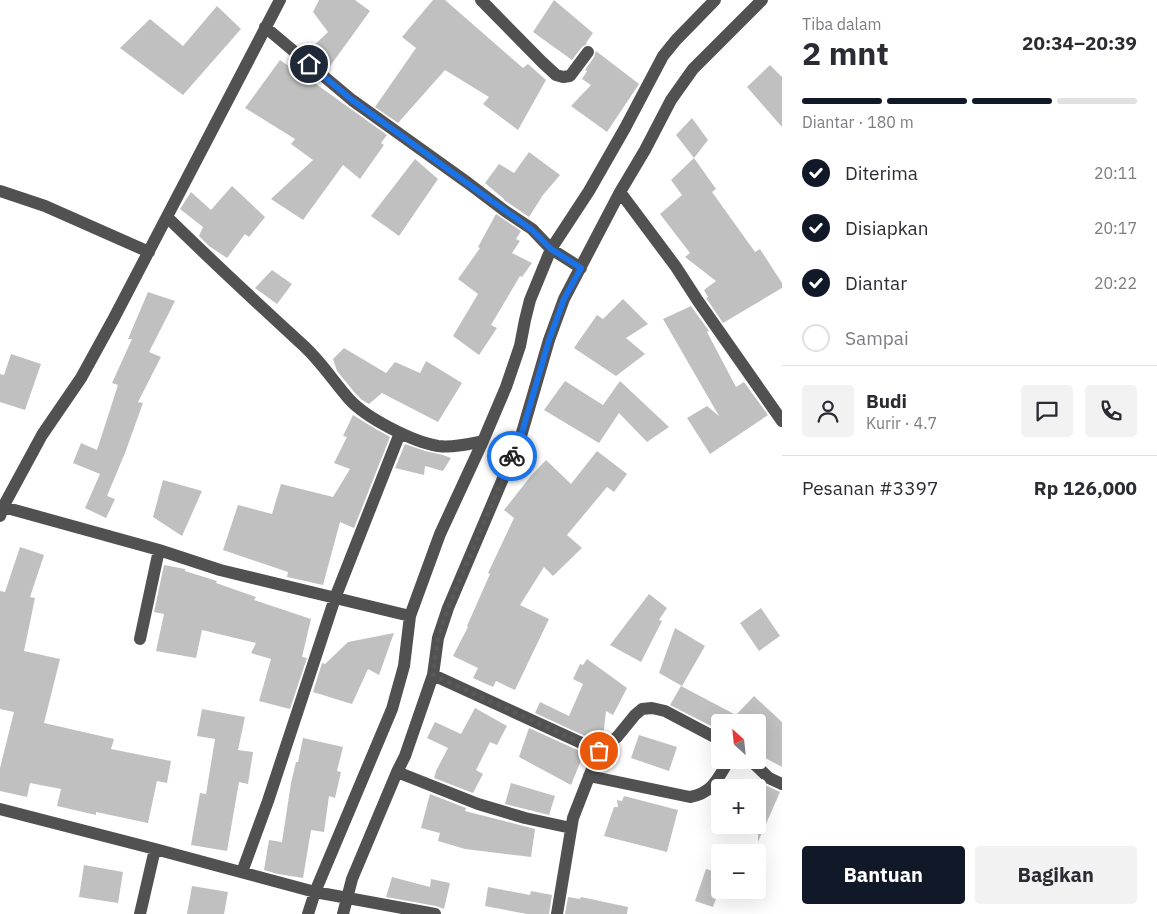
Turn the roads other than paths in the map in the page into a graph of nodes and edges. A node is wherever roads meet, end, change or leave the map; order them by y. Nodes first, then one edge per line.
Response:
1 (280, 0) edge
2 (481, 0) edge
3 (715, 0) edge
4 (762, 0) edge
5 (265, 27) junction
6 (588, 52) dead end
7 (0, 191) edge
8 (620, 192) junction
9 (167, 217) junction
10 (553, 250) junction
11 (149, 252) junction
12 (581, 268) junction
13 (782, 421) edge
14 (400, 433) junction
15 (483, 441) junction
16 (1, 510) edge
17 (159, 550) junction
18 (336, 598) junction
19 (410, 616) junction
20 (140, 640) dead end
21 (433, 675) junction
22 (711, 735) edge
23 (599, 751) junction
24 (724, 769) edge
25 (760, 769) edge
26 (397, 772) junction
27 (589, 776) junction
28 (782, 784) edge
29 (0, 808) edge
30 (571, 828) junction
31 (155, 849) junction
32 (242, 872) junction
33 (319, 893) junction
34 (344, 898) junction
35 (140, 914) edge
36 (308, 914) edge
37 (343, 914) edge
38 (435, 914) edge
39 (557, 914) edge

1 - 5 street
2 - 6 street
3 - 10 street
4 - 8 street
5 - 9 street
5 - 10 street
7 - 11 street
8 - 12 street
8 - 13 street
9 - 11 street
9 - 14 street
10 - 12 street
10 - 15 street
11 - 16 street
12 - 21 street
14 - 15 street
14 - 18 street
15 - 19 street
16 - 17 street
17 - 18 street
17 - 20 street
18 - 19 street
18 - 32 street
19 - 33 street
21 - 23 street
21 - 26 street
22 - 23 street
23 - 27 street
24 - 27 street
25 - 28 street
26 - 30 street
26 - 34 street
27 - 30 street
29 - 31 street
30 - 39 street
31 - 32 street
31 - 35 street
32 - 33 street
33 - 34 street
33 - 36 street
34 - 37 street
34 - 38 street

